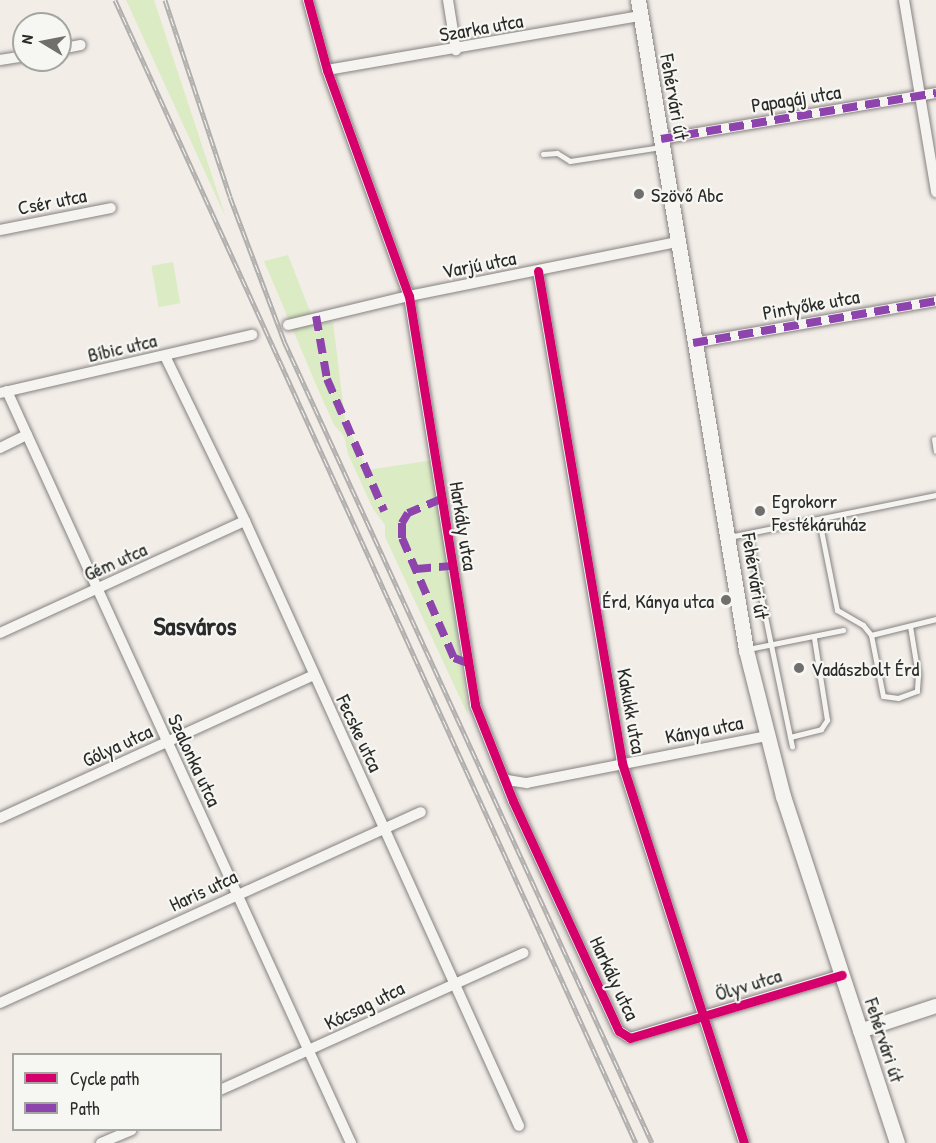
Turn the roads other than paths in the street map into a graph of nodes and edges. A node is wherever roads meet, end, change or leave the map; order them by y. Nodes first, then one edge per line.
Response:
1 (308, 0) edge
2 (448, 0) edge
3 (638, 0) edge
4 (904, 0) edge
5 (640, 16) junction
6 (81, 45) dead end
7 (72, 47) edge
8 (456, 50) junction
9 (327, 70) junction
10 (936, 93) edge
11 (921, 96) junction
12 (662, 143) junction
13 (543, 154) dead end
14 (936, 192) edge
15 (111, 208) dead end
16 (0, 230) edge
17 (678, 242) junction
18 (538, 271) junction
19 (409, 296) junction
20 (936, 301) edge
21 (288, 325) dead end
22 (252, 335) dead end
23 (693, 343) junction
24 (165, 356) junction
25 (3, 392) edge
26 (27, 435) junction
27 (934, 439) dead end
28 (0, 448) edge
29 (936, 452) edge
30 (936, 495) edge
31 (819, 520) junction
32 (245, 522) junction
33 (748, 534) junction
34 (729, 537) junction
35 (97, 589) junction
36 (936, 619) edge
37 (910, 626) junction
38 (843, 630) dead end
39 (0, 633) edge
40 (871, 635) junction
41 (814, 638) junction
42 (770, 645) junction
43 (746, 650) junction
44 (314, 675) junction
45 (766, 736) junction
46 (790, 737) junction
47 (167, 742) junction
48 (792, 747) dead end
49 (622, 763) junction
50 (507, 780) junction
51 (421, 812) dead end
52 (0, 818) edge
53 (384, 828) junction
54 (237, 894) junction
55 (524, 953) dead end
56 (842, 975) junction
57 (453, 982) junction
58 (0, 1003) edge
59 (936, 1006) edge
60 (702, 1017) junction
61 (860, 1031) junction
62 (630, 1038) joint
63 (309, 1051) junction
64 (222, 1089) edge
65 (519, 1126) dead end
66 (129, 1131) edge
67 (101, 1143) edge
68 (351, 1143) edge
69 (744, 1143) edge
70 (897, 1143) edge

1 - 9 street, Harkály utca
2 - 8 street
3 - 5 main road, Fehérvári út
4 - 11 street
5 - 8 street, Szarka utca
5 - 12 main road, Fehérvári út
6 - 7 street
8 - 9 street, Szarka utca
9 - 19 street, Harkály utca
10 - 11 street, Papagáj utca
11 - 12 street, Papagáj utca
11 - 14 street
12 - 13 lane
12 - 17 main road, Fehérvári út
15 - 16 street, Csér utca
17 - 18 street, Varjú utca
17 - 23 main road, Fehérvári út
18 - 19 street, Varjú utca
18 - 49 street, Kakukk utca
19 - 21 street, Varjú utca
19 - 50 street, Harkály utca
20 - 23 street, Pintyőke utca
22 - 24 street, Bíbic utca
23 - 34 main road, Fehérvári út
24 - 25 street, Bíbic utca
24 - 32 street, Fecske utca
25 - 26 street, Szalonka utca
26 - 28 street
26 - 35 street, Szalonka utca
27 - 29 lane
30 - 31 lane
31 - 33 lane
31 - 40 lane
32 - 35 street, Gém utca
32 - 44 street, Fecske utca
33 - 34 lane
33 - 42 lane
34 - 43 main road, Fehérvári út
35 - 39 street, Gém utca
35 - 47 street, Szalonka utca
36 - 37 lane
37 - 40 lane
37 - 40 lane
38 - 41 lane
41 - 42 lane
41 - 46 lane
42 - 43 lane
42 - 46 lane
43 - 45 main road, Fehérvári út
44 - 47 street, Gólya utca
44 - 53 street, Fecske utca
45 - 49 street, Kánya utca
45 - 56 main road, Fehérvári út
46 - 48 lane
47 - 52 street, Gólya utca
47 - 54 street, Szalonka utca
49 - 50 street, Kánya utca
49 - 60 street, Kakukk utca
50 - 62 street, Harkály utca
51 - 53 street, Haris utca
53 - 54 street, Haris utca
53 - 57 street, Fecske utca
54 - 58 street, Haris utca
54 - 63 street, Szalonka utca
55 - 57 street, Kócsag utca
56 - 60 street, Ölyv utca
56 - 61 main road, Fehérvári út
57 - 63 street, Kócsag utca
57 - 65 street, Fecske utca
59 - 61 street
60 - 62 street, Ölyv utca
60 - 69 street, Kakukk utca
61 - 70 main road, Fehérvári út
63 - 64 street, Kócsag utca
63 - 68 street, Szalonka utca
66 - 67 street

